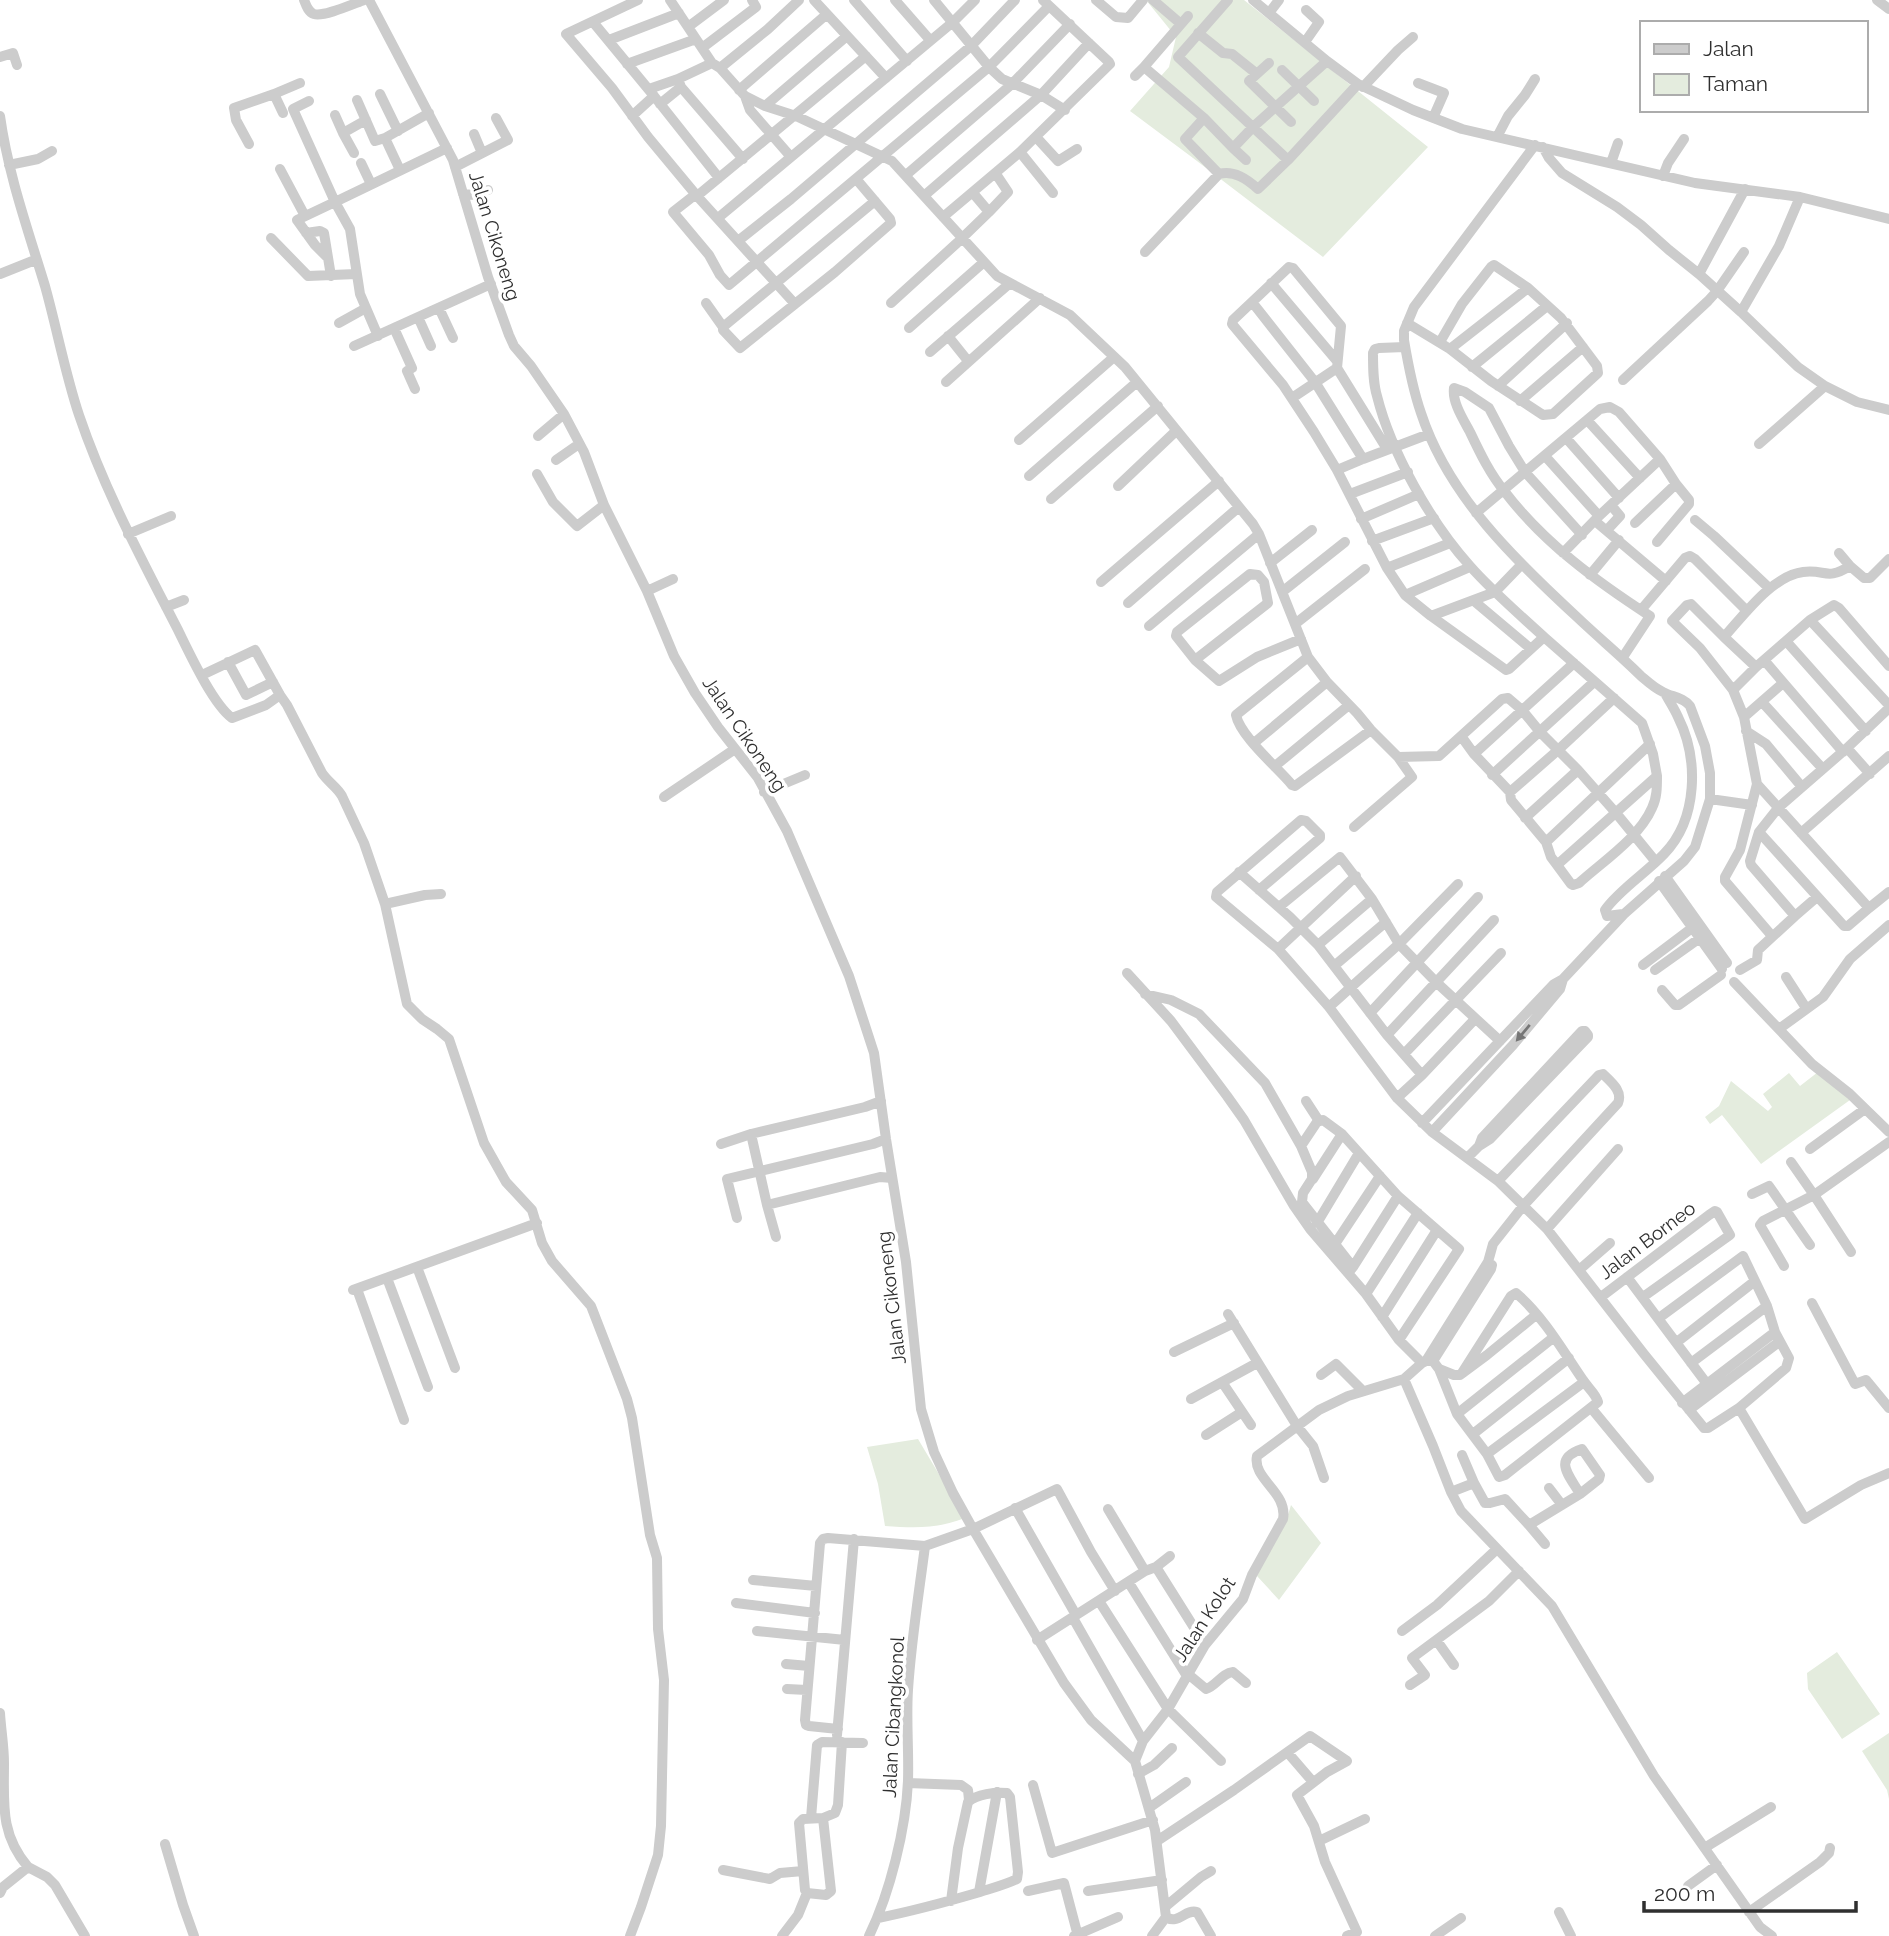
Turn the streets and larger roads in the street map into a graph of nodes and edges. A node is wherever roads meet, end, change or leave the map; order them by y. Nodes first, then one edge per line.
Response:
1 (304, 0) edge
2 (366, 0) edge
3 (638, 0) edge
4 (724, 0) edge
5 (752, 0) edge
6 (800, 0) edge
7 (814, 0) edge
8 (854, 0) edge
9 (895, 0) edge
10 (934, 0) edge
11 (975, 0) edge
12 (1015, 0) edge
13 (1096, 0) edge
14 (1153, 0) edge
15 (1228, 0) edge
16 (1253, 0) edge
17 (1279, 0) edge
18 (1877, 0) edge
19 (673, 1) edge
20 (1047, 2) edge
21 (1137, 2) edge
22 (1889, 9) edge
23 (1306, 10) dead end
24 (679, 13) junction
25 (1269, 13) junction
26 (827, 14) junction
27 (593, 22) junction
28 (953, 22) junction
29 (1183, 22) junction
30 (1070, 24) junction
31 (688, 27) junction
32 (1196, 35) junction
33 (847, 36) junction
34 (1413, 37) dead end
35 (696, 39) junction
36 (609, 40) junction
37 (930, 40) junction
38 (1305, 42) junction
39 (1089, 43) junction
40 (971, 46) junction
41 (702, 48) junction
42 (866, 56) junction
43 (0, 57) edge
44 (907, 61) junction
45 (1327, 61) junction
46 (1269, 63) dead end
47 (627, 64) junction
48 (17, 65) dead end
49 (716, 66) junction
50 (989, 67) junction
51 (1144, 67) junction
52 (1282, 70) dead end
53 (1257, 74) junction
54 (1135, 76) dead end
55 (886, 78) junction
56 (1535, 79) dead end
57 (300, 83) dead end
58 (680, 83) junction
59 (1418, 83) dead end
60 (1012, 84) junction
61 (1361, 85) junction
62 (1299, 86) junction
63 (742, 93) junction
64 (274, 94) junction
65 (380, 94) dead end
66 (654, 96) junction
67 (1041, 96) junction
68 (357, 100) dead end
69 (309, 101) dead end
70 (1314, 101) dead end
71 (765, 107) junction
72 (1276, 107) junction
73 (293, 109) junction
74 (1065, 110) junction
75 (429, 113) junction
76 (335, 115) dead end
77 (0, 116) edge
78 (632, 116) junction
79 (796, 116) junction
80 (496, 118) dead end
81 (1204, 118) junction
82 (1433, 118) junction
83 (366, 120) junction
84 (1290, 122) dead end
85 (1253, 127) junction
86 (824, 129) junction
87 (398, 131) junction
88 (343, 133) junction
89 (474, 134) dead end
90 (772, 134) junction
91 (1036, 137) junction
92 (1496, 137) junction
93 (385, 138) junction
94 (1684, 139) dead end
95 (856, 143) junction
96 (250, 144) dead end
97 (1618, 144) dead end
98 (1539, 146) junction
99 (447, 148) junction
100 (1233, 148) junction
101 (1077, 149) dead end
102 (52, 151) dead end
103 (1020, 152) junction
104 (354, 153) dead end
105 (482, 153) junction
106 (884, 156) junction
107 (791, 157) junction
108 (743, 159) junction
109 (1246, 160) dead end
110 (1287, 160) junction
111 (361, 163) dead end
112 (1611, 163) junction
113 (9, 165) junction
114 (455, 167) junction
115 (281, 169) dead end
116 (400, 170) junction
117 (996, 174) junction
118 (1219, 174) junction
119 (906, 175) junction
120 (1663, 176) junction
121 (719, 178) junction
122 (857, 180) junction
123 (371, 184) junction
124 (1745, 189) junction
125 (488, 190) dead end
126 (973, 193) junction
127 (1053, 193) dead end
128 (463, 194) junction
129 (696, 195) junction
130 (925, 195) junction
131 (1800, 197) junction
132 (875, 201) junction
133 (335, 202) junction
134 (989, 212) junction
135 (305, 216) junction
136 (943, 217) junction
137 (718, 218) junction
138 (1889, 219) edge
139 (271, 238) dead end
140 (962, 238) junction
141 (738, 241) junction
142 (1144, 252) dead end
143 (1744, 252) dead end
144 (35, 260) junction
145 (984, 262) junction
146 (757, 263) junction
147 (0, 274) edge
148 (356, 274) junction
149 (1699, 274) junction
150 (331, 276) junction
151 (1271, 283) junction
152 (491, 284) junction
153 (776, 284) junction
154 (1009, 284) junction
155 (1528, 288) junction
156 (1717, 291) junction
157 (1040, 298) junction
158 (1252, 302) junction
159 (706, 303) dead end
160 (891, 303) dead end
161 (795, 304) junction
162 (1547, 306) junction
163 (366, 308) junction
164 (439, 308) junction
165 (1741, 312) junction
166 (418, 317) junction
167 (339, 323) dead end
168 (1407, 323) junction
169 (1567, 323) junction
170 (723, 327) junction
171 (394, 328) junction
172 (909, 328) dead end
173 (378, 336) junction
174 (948, 336) junction
175 (453, 338) dead end
176 (1440, 342) junction
177 (354, 346) dead end
178 (431, 346) dead end
179 (1405, 347) junction
180 (1584, 347) junction
181 (1450, 349) junction
182 (930, 352) dead end
183 (1114, 357) junction
184 (968, 361) junction
185 (1337, 365) junction
186 (1472, 367) junction
187 (1623, 380) dead end
188 (946, 382) dead end
189 (1137, 382) junction
190 (1315, 382) junction
191 (1498, 386) junction
192 (1825, 386) junction
193 (415, 389) dead end
194 (1292, 398) junction
195 (1520, 401) junction
196 (1158, 406) junction
197 (1889, 410) edge
198 (564, 414) junction
199 (1587, 421) junction
200 (1175, 431) junction
201 (1429, 434) junction
202 (538, 436) dead end
203 (1566, 438) junction
204 (1019, 440) dead end
205 (579, 444) junction
206 (1759, 444) dead end
207 (1392, 448) junction
208 (1545, 456) junction
209 (1363, 458) junction
210 (1660, 459) junction
211 (556, 460) dead end
212 (1338, 470) junction
213 (1408, 472) junction
214 (1525, 472) junction
215 (537, 474) dead end
216 (1029, 476) dead end
217 (1640, 478) junction
218 (1219, 481) junction
219 (1676, 484) junction
220 (1118, 486) dead end
221 (1504, 491) junction
222 (1350, 494) junction
223 (1419, 494) junction
224 (1051, 499) dead end
225 (1615, 501) junction
226 (604, 505) junction
227 (1239, 507) junction
228 (1476, 513) junction
229 (171, 516) dead end
230 (1434, 518) junction
231 (1361, 519) junction
232 (1597, 519) junction
233 (1695, 520) dead end
234 (1635, 523) dead end
235 (1312, 530) dead end
236 (1607, 530) junction
237 (128, 534) junction
238 (1259, 534) junction
239 (1582, 535) junction
240 (1619, 540) junction
241 (1372, 541) junction
242 (1345, 542) dead end
243 (1657, 542) dead end
244 (1450, 543) junction
245 (1563, 553) junction
246 (1839, 553) dead end
247 (1889, 559) edge
248 (1270, 563) junction
249 (1522, 564) junction
250 (1850, 566) junction
251 (1470, 567) junction
252 (1387, 568) junction
253 (1365, 569) dead end
254 (1590, 575) junction
255 (673, 579) dead end
256 (1666, 581) junction
257 (1101, 582) dead end
258 (1769, 588) junction
259 (647, 591) junction
260 (1282, 592) junction
261 (1496, 592) junction
262 (1405, 595) junction
263 (184, 600) dead end
264 (1474, 601) junction
265 (1128, 603) dead end
266 (166, 607) junction
267 (1641, 610) junction
268 (1747, 611) junction
269 (1431, 616) junction
270 (1810, 620) junction
271 (1295, 624) junction
272 (1149, 626) dead end
273 (1544, 637) junction
274 (1724, 637) junction
275 (1301, 639) junction
276 (1786, 641) junction
277 (1531, 649) junction
278 (1308, 657) junction
279 (1623, 657) junction
280 (1195, 660) junction
281 (228, 662) junction
282 (1574, 663) junction
283 (1760, 664) junction
284 (1889, 666) edge
285 (202, 675) junction
286 (273, 682) junction
287 (1327, 682) junction
288 (1594, 682) junction
289 (1783, 683) junction
290 (1733, 690) junction
291 (1665, 693) junction
292 (280, 695) junction
293 (1614, 698) junction
294 (1762, 702) junction
295 (1349, 705) junction
296 (1889, 707) edge
297 (1522, 710) junction
298 (1744, 717) junction
299 (1371, 730) junction
300 (1746, 731) junction
301 (1866, 731) junction
302 (1539, 732) junction
303 (1461, 736) junction
304 (1254, 743) junction
305 (1650, 744) junction
306 (735, 749) junction
307 (1845, 750) junction
308 (1557, 751) junction
309 (1474, 754) junction
310 (1889, 756) edge
311 (1398, 757) junction
312 (1275, 766) junction
313 (1822, 768) junction
314 (1578, 770) junction
315 (1870, 774) junction
316 (805, 775) dead end
317 (1492, 775) junction
318 (1657, 776) junction
319 (1757, 784) junction
320 (1802, 787) junction
321 (764, 792) junction
322 (1510, 792) junction
323 (1597, 792) junction
324 (664, 797) dead end
325 (1710, 799) junction
326 (1752, 805) junction
327 (1779, 808) junction
328 (1616, 813) junction
329 (1525, 818) junction
330 (1354, 827) dead end
331 (1759, 832) junction
332 (1801, 833) junction
333 (1635, 834) junction
334 (1546, 842) junction
335 (1656, 862) junction
336 (1557, 865) junction
337 (1239, 872) junction
338 (1356, 876) junction
339 (1662, 879) junction
340 (1458, 884) dead end
341 (1259, 890) junction
342 (1889, 892) edge
343 (441, 894) dead end
344 (1478, 897) dead end
345 (1817, 897) junction
346 (1372, 899) junction
347 (385, 904) junction
348 (1279, 907) junction
349 (1869, 908) junction
350 (1624, 914) junction
351 (1795, 916) junction
352 (1494, 920) dead end
353 (1386, 922) junction
354 (1889, 925) edge
355 (1300, 927) junction
356 (1692, 928) junction
357 (1772, 936) junction
358 (1700, 938) junction
359 (1399, 944) junction
360 (1318, 945) junction
361 (1278, 949) junction
362 (1501, 953) dead end
363 (1418, 964) junction
364 (1643, 965) dead end
365 (1334, 966) junction
366 (1723, 969) junction
367 (1655, 970) dead end
368 (1740, 970) junction
369 (1127, 973) dead end
370 (1786, 977) dead end
371 (1563, 979) junction
372 (1436, 982) junction
373 (1734, 982) junction
374 (1352, 988) junction
375 (1662, 990) dead end
376 (1145, 994) junction
377 (1455, 1000) junction
378 (1329, 1007) junction
379 (1806, 1008) junction
380 (1370, 1013) junction
381 (1475, 1019) junction
382 (1779, 1029) junction
383 (1387, 1035) junction
384 (1500, 1041) junction
385 (1404, 1054) junction
386 (1422, 1075) junction
387 (1397, 1098) junction
388 (881, 1101) junction
389 (1306, 1101) dead end
390 (1865, 1109) junction
391 (1319, 1121) junction
392 (1422, 1123) junction
393 (1432, 1132) junction
394 (1889, 1132) edge
395 (751, 1134) junction
396 (1342, 1134) junction
397 (886, 1139) junction
398 (1889, 1142) edge
399 (720, 1144) dead end
400 (1301, 1146) junction
401 (1479, 1146) junction
402 (1618, 1149) dead end
403 (1810, 1149) dead end
404 (1360, 1153) junction
405 (1467, 1158) junction
406 (1791, 1161) dead end
407 (759, 1170) junction
408 (1380, 1176) junction
409 (892, 1178) junction
410 (1312, 1179) junction
411 (1498, 1181) junction
412 (1752, 1194) dead end
413 (1814, 1195) junction
414 (1398, 1196) junction
415 (767, 1205) junction
416 (1523, 1206) junction
417 (1786, 1209) junction
418 (1418, 1213) junction
419 (737, 1218) dead end
420 (537, 1223) junction
421 (1317, 1223) junction
422 (1547, 1229) junction
423 (1437, 1230) junction
424 (776, 1237) dead end
425 (1610, 1243) dead end
426 (1335, 1244) junction
427 (1810, 1245) dead end
428 (1851, 1252) dead end
429 (1784, 1266) dead end
430 (417, 1267) junction
431 (1351, 1270) junction
432 (1579, 1270) junction
433 (1628, 1277) junction
434 (387, 1278) junction
435 (1755, 1281) junction
436 (1366, 1294) junction
437 (1601, 1297) junction
438 (1643, 1297) junction
439 (1812, 1303) dead end
440 (1767, 1306) junction
441 (1536, 1315) junction
442 (1382, 1317) junction
443 (1659, 1318) junction
444 (1554, 1337) junction
445 (1777, 1337) junction
446 (1399, 1340) junction
447 (1676, 1342) junction
448 (1174, 1352) dead end
449 (1569, 1358) junction
450 (1430, 1362) junction
451 (1257, 1363) junction
452 (1691, 1363) junction
453 (455, 1368) dead end
454 (1462, 1373) junction
455 (1321, 1375) dead end
456 (1404, 1379) junction
457 (1223, 1382) junction
458 (1584, 1382) junction
459 (1707, 1384) junction
460 (428, 1387) dead end
461 (1363, 1391) junction
462 (1191, 1399) dead end
463 (1686, 1407) junction
464 (1739, 1408) junction
465 (1889, 1408) edge
466 (1592, 1409) junction
467 (1242, 1412) junction
468 (1457, 1414) junction
469 (404, 1420) dead end
470 (1251, 1425) dead end
471 (1297, 1426) junction
472 (1473, 1433) junction
473 (1206, 1435) dead end
474 (1488, 1454) junction
475 (1462, 1455) dead end
476 (1889, 1473) edge
477 (1324, 1478) dead end
478 (1649, 1478) dead end
479 (1474, 1483) junction
480 (1549, 1488) dead end
481 (1451, 1492) junction
482 (1580, 1494) dead end
483 (1562, 1505) junction
484 (1015, 1508) junction
485 (1108, 1509) dead end
486 (1529, 1525) junction
487 (973, 1529) junction
488 (854, 1539) junction
489 (1545, 1544) dead end
490 (925, 1546) junction
491 (1497, 1549) junction
492 (1170, 1556) dead end
493 (1156, 1567) junction
494 (1146, 1571) junction
495 (1520, 1571) junction
496 (753, 1580) dead end
497 (1129, 1583) junction
498 (816, 1586) junction
499 (1115, 1591) junction
500 (1099, 1601) junction
501 (736, 1603) dead end
502 (815, 1613) junction
503 (1074, 1616) junction
504 (757, 1631) dead end
505 (1402, 1631) dead end
506 (812, 1637) junction
507 (1040, 1638) junction
508 (845, 1640) junction
509 (1437, 1641) junction
510 (1205, 1645) junction
511 (786, 1664) dead end
512 (1454, 1665) dead end
513 (809, 1666) junction
514 (1188, 1675) junction
515 (1246, 1683) dead end
516 (1410, 1685) dead end
517 (787, 1689) dead end
518 (807, 1690) junction
519 (1168, 1709) junction
520 (0, 1713) edge
521 (838, 1729) junction
522 (1143, 1741) junction
523 (839, 1742) junction
524 (863, 1743) dead end
525 (1172, 1748) dead end
526 (1288, 1753) junction
527 (1135, 1761) junction
528 (1221, 1761) dead end
529 (1138, 1774) junction
530 (1186, 1782) dead end
531 (1313, 1782) junction
532 (908, 1783) junction
533 (1033, 1785) dead end
534 (997, 1792) junction
535 (969, 1800) junction
536 (1771, 1807) dead end
537 (1149, 1808) junction
538 (811, 1818) junction
539 (822, 1818) junction
540 (1365, 1819) dead end
541 (1153, 1820) junction
542 (1157, 1841) junction
543 (1319, 1841) junction
544 (165, 1844) dead end
545 (1706, 1847) junction
546 (1830, 1848) dead end
547 (1717, 1865) junction
548 (28, 1867) junction
549 (723, 1870) dead end
550 (803, 1871) junction
551 (1211, 1871) dead end
552 (1161, 1880) junction
553 (1688, 1886) dead end
554 (1028, 1891) dead end
555 (1088, 1891) dead end
556 (979, 1892) junction
557 (0, 1893) edge
558 (807, 1894) junction
559 (951, 1901) junction
560 (1166, 1912) junction
561 (1559, 1912) dead end
562 (1749, 1912) junction
563 (1118, 1917) dead end
564 (878, 1918) junction
565 (1461, 1918) dead end
566 (85, 1936) edge
567 (194, 1936) edge
568 (630, 1936) edge
569 (782, 1936) edge
570 (869, 1936) edge
571 (1077, 1936) edge
572 (1152, 1936) edge
573 (1211, 1936) edge
574 (1347, 1936) edge
575 (1435, 1936) edge
576 (1571, 1936) edge
577 (1772, 1936) edge

1 - 2 street
2 - 75 street, Jalan Cikoneng
3 - 27 street
4 - 31 street
5 - 41 street
6 - 49 street
7 - 26 street
8 - 44 street
9 - 37 street
10 - 28 street
11 - 28 street
12 - 40 street
13 - 21 street
14 - 29 street
15 - 32 street
16 - 25 street
17 - 25 street
18 - 22 street
19 - 24 street
20 - 30 street
20 - 50 street
23 - 38 street
24 - 31 street
24 - 36 street
25 - 38 street
26 - 33 street
26 - 63 street
27 - 36 street
27 - 78 street
28 - 37 street
28 - 40 street
29 - 32 street
29 - 51 street
30 - 39 street
30 - 60 street
31 - 35 street
32 - 53 street
32 - 85 street
33 - 42 street
33 - 71 street
34 - 61 street
35 - 41 street
35 - 47 street
36 - 47 street
37 - 44 street
38 - 45 street
39 - 67 street
39 - 74 street
40 - 50 street
40 - 95 street
41 - 49 street
42 - 55 street
42 - 79 street
43 - 48 street
44 - 55 street
45 - 61 street
45 - 62 street
46 - 53 street
47 - 66 street
49 - 58 street
49 - 63 street
50 - 60 street
50 - 106 street
51 - 54 street
51 - 81 street
52 - 62 street
53 - 72 street
55 - 86 street
56 - 92 street
57 - 64 street
58 - 66 street
58 - 66 street
58 - 108 street
59 - 82 street
60 - 67 street
60 - 119 street
61 - 82 street
61 - 110 street
62 - 70 street
62 - 72 street
63 - 71 street
63 - 90 street
64 - 73 street
64 - 96 street
65 - 87 street
66 - 78 street
66 - 121 street
67 - 74 street
67 - 130 street
68 - 83 street
69 - 73 street
71 - 79 street
72 - 84 street
72 - 85 street
73 - 133 street
74 - 91 street
75 - 87 street
75 - 99 street, Jalan Cikoneng
76 - 88 street
77 - 113 street
78 - 129 street
79 - 86 street
79 - 90 street
80 - 105 street
81 - 100 street
81 - 118 street
82 - 92 street
83 - 88 street
83 - 93 street
85 - 100 street
85 - 110 street
86 - 95 street
86 - 107 street
87 - 93 street
88 - 104 street
89 - 105 street
90 - 107 street
90 - 108 street
91 - 101 street
91 - 103 street
92 - 98 street
93 - 116 street
94 - 120 street
95 - 106 street
95 - 141 street
97 - 112 street
98 - 112 street
98 - 149 street
98 - 168 street
99 - 114 street, Jalan Cikoneng
99 - 116 street
100 - 109 street
102 - 113 street
103 - 117 street
103 - 127 street
105 - 114 street
106 - 119 street
106 - 122 street
107 - 137 street
108 - 121 street
110 - 118 street
111 - 123 street
112 - 120 street
113 - 144 street
114 - 128 street, Jalan Cikoneng
115 - 135 street
116 - 123 street
117 - 126 street
117 - 134 street
118 - 142 street
119 - 130 street
120 - 124 street
121 - 129 street
122 - 132 street
122 - 146 street
123 - 133 street
124 - 131 street
124 - 149 street
125 - 128 street
126 - 134 street
126 - 136 street
128 - 152 street, Jalan Cikoneng
129 - 137 street
129 - 146 street
130 - 136 street
131 - 138 street
131 - 165 street
132 - 153 street
132 - 161 street
133 - 135 street
133 - 148 street
134 - 140 street
135 - 150 street
136 - 140 street
137 - 141 street
139 - 150 street
140 - 145 street
140 - 160 street
141 - 146 street
143 - 156 street
144 - 147 street
144 - 237 street
145 - 154 street
145 - 172 street
146 - 153 street
148 - 150 street
148 - 163 street
149 - 156 street
151 - 158 street
151 - 185 street
151 - 185 street
152 - 164 street
152 - 198 street, Jalan Cikoneng
153 - 161 street
153 - 170 street
154 - 157 street
154 - 174 street
155 - 162 street
155 - 176 street
155 - 181 street
156 - 165 street
156 - 187 street
157 - 183 street
157 - 184 street
158 - 190 street
158 - 194 street
159 - 170 street
161 - 170 street
162 - 169 street
162 - 186 street
163 - 167 street
163 - 173 street
164 - 166 street
164 - 175 street
165 - 192 street
166 - 171 street
166 - 178 street
168 - 176 street
168 - 179 street
169 - 180 street
169 - 191 street
171 - 173 street
171 - 193 street
173 - 177 street
174 - 182 street
174 - 184 street
176 - 181 street
179 - 201 street
179 - 207 street
180 - 195 street
180 - 195 street
181 - 186 street
183 - 189 street
183 - 204 street
184 - 188 street
185 - 190 street
185 - 207 street
186 - 191 street
189 - 196 street
189 - 216 street
190 - 194 street
190 - 209 street
191 - 195 street
192 - 197 street
192 - 206 street
194 - 212 street
196 - 200 street
196 - 224 street
198 - 202 street
198 - 205 street, Jalan Cikoneng
199 - 203 street
199 - 210 street
199 - 217 street
200 - 218 street
200 - 220 street
201 - 207 street
201 - 228 street
203 - 208 street
203 - 225 street
205 - 211 street
205 - 226 street, Jalan Cikoneng
207 - 209 street
207 - 213 street
208 - 214 street
208 - 232 street
209 - 212 street
210 - 217 street
210 - 219 street
212 - 222 street
213 - 222 street
213 - 223 street
214 - 221 street
214 - 221 street
214 - 239 street
215 - 226 street
217 - 225 street
218 - 227 street
218 - 257 street
219 - 234 street
219 - 243 street
221 - 228 street
221 - 245 street
222 - 231 street
223 - 230 street
223 - 231 street
225 - 232 street
225 - 236 street
226 - 259 street, Jalan Cikoneng
227 - 238 street
227 - 265 street
228 - 249 street
229 - 237 street
230 - 241 street
230 - 244 street
231 - 241 street
232 - 236 street
232 - 239 street
233 - 258 street
235 - 248 street
236 - 240 street
237 - 266 street
238 - 248 street
238 - 272 street
239 - 245 street
240 - 254 street
240 - 256 street
241 - 252 street
242 - 260 street
244 - 251 street
244 - 252 street
245 - 254 street
246 - 250 street
247 - 250 street
248 - 260 street
249 - 261 street
249 - 279 street
250 - 258 street
251 - 261 street
251 - 262 street
252 - 262 street
253 - 271 street
254 - 267 street
255 - 259 street
256 - 267 street
256 - 268 street
258 - 268 street
259 - 306 street, Jalan Cikoneng
260 - 271 street
261 - 264 street
261 - 273 street
262 - 269 street
263 - 266 street
264 - 269 street
264 - 277 street
266 - 285 street
267 - 279 street
268 - 274 street
269 - 277 street
270 - 276 street
270 - 284 street
270 - 296 street
271 - 275 street
273 - 277 street
273 - 282 street
274 - 283 street
274 - 290 street
275 - 278 street
275 - 280 street
276 - 283 street
276 - 301 street
278 - 287 street
278 - 304 street
279 - 291 street
280 - 280 street
281 - 285 street
281 - 286 street
281 - 286 street
282 - 288 street
282 - 297 street
283 - 289 street
283 - 290 street
285 - 292 street
286 - 292 street
287 - 295 street
287 - 304 street
288 - 293 street
288 - 302 street
289 - 294 street
289 - 307 street
290 - 298 street
291 - 325 street
291 - 335 street
292 - 347 street
293 - 305 street
293 - 308 street
294 - 298 street
294 - 313 street
295 - 299 street
295 - 312 street
296 - 301 street
297 - 302 street
297 - 303 street
297 - 309 street
298 - 300 street
299 - 311 street
299 - 312 street
300 - 319 street
300 - 320 street
301 - 307 street
302 - 308 street
302 - 317 street
303 - 309 street
303 - 311 street
304 - 312 street
305 - 318 street
305 - 323 street
306 - 321 street, Jalan Cikoneng
306 - 324 street
307 - 313 street
307 - 315 street
308 - 314 street
308 - 322 street
309 - 317 street
310 - 315 street
311 - 330 street
313 - 320 street
314 - 323 street
314 - 329 street
315 - 332 street
316 - 321 street
317 - 322 street
318 - 328 street
318 - 333 street
319 - 326 street
319 - 327 street
320 - 327 street
321 - 388 street, Jalan Cikoneng
322 - 329 street
323 - 328 street
323 - 334 street
325 - 326 street
325 - 339 street
326 - 357 street
327 - 331 street
327 - 332 street
328 - 333 street
328 - 336 street
329 - 334 street
331 - 345 street
331 - 351 street
332 - 349 street
333 - 335 street
333 - 336 street
334 - 336 street
335 - 350 street
337 - 341 street
337 - 341 street
337 - 361 street
338 - 346 street
338 - 348 street
338 - 355 street
339 - 350 street
339 - 356 street
339 - 366 street
340 - 359 street
341 - 348 street
342 - 349 street
343 - 347 street
344 - 363 street
345 - 349 street
345 - 351 street
346 - 353 street
346 - 360 street
347 - 420 street
348 - 355 street
350 - 371 street
351 - 357 street
352 - 372 street
353 - 359 street
353 - 365 street
354 - 379 street
355 - 360 street
355 - 361 street
356 - 358 street
356 - 364 street
357 - 368 street
358 - 366 street
358 - 367 street
359 - 363 street
359 - 374 street
360 - 365 street
361 - 378 street
362 - 377 street
363 - 372 street
363 - 380 street
365 - 374 street
366 - 368 street
366 - 373 street
366 - 375 street
368 - 373 street
369 - 376 street
370 - 379 street
371 - 384 street
371 -> 393 street
372 - 377 street
372 - 383 street
373 - 382 street
374 - 378 street
374 - 380 street
376 - 400 street
376 - 431 street
377 - 381 street
377 - 385 street
378 - 387 street
379 - 382 street
380 - 383 street
381 - 384 street
381 - 386 street
382 - 390 street
383 - 385 street
384 - 392 street
385 - 386 street
386 - 387 street
387 - 392 street
388 - 395 street
388 - 397 street, Jalan Cikoneng
389 - 391 street
390 - 394 street
390 - 403 street
391 - 396 street
391 - 400 street
392 - 393 street
393 - 405 street
395 - 399 street
395 - 407 street
396 - 404 street
396 - 410 street
397 - 407 street
397 - 409 street, Jalan Cikoneng
398 - 413 street
400 - 410 street
401 - 401 street
401 - 405 street
402 - 422 street
404 - 408 street
404 - 421 street
405 - 411 street
406 - 413 street
407 - 415 street
407 - 419 street
408 - 414 street
408 - 426 street
409 - 415 street
409 - 487 street, Jalan Cikoneng
410 - 421 street
411 - 416 street
411 - 416 street
412 - 417 street
413 - 417 street
413 - 428 street
414 - 418 street
414 - 431 street
415 - 424 street
416 - 422 street
416 - 450 street
417 - 427 street
417 - 429 street
418 - 423 street
418 - 436 street
420 - 430 street
420 - 568 street
421 - 426 street
422 - 432 street
423 - 442 street
423 - 446 street
425 - 432 street
426 - 431 street
430 - 434 street
430 - 453 street
431 - 436 street
432 - 437 street
433 - 437 street, Jalan Borneo
433 - 438 street
433 - 438 street, Jalan Borneo
434 - 460 street
434 - 469 street
435 - 440 street
435 - 443 street
435 - 447 street
436 - 442 street
437 - 463 street
438 - 443 street
439 - 465 street
440 - 445 street
440 - 452 street
441 - 444 street
441 - 454 street
441 - 454 street
442 - 446 street
443 - 447 street
444 - 449 street
444 - 468 street
445 - 459 street
445 - 463 street
445 - 464 street
446 - 450 street
447 - 452 street
448 - 451 street
449 - 458 street
449 - 472 street
450 - 454 street
450 - 456 street
450 - 468 street
451 - 457 street
451 - 471 street
452 - 459 street
455 - 461 street
456 - 461 street, Jalan Kolot
456 - 481 street
457 - 462 street
457 - 467 street
458 - 466 street
458 - 474 street
459 - 463 street
461 - 471 street, Jalan Kolot
463 - 464 street
464 - 476 street
466 - 474 street
466 - 478 street
467 - 470 street
467 - 473 street
468 - 472 street
471 - 477 street
471 - 510 street, Jalan Kolot
472 - 474 street
475 - 479 street
479 - 481 street
479 - 486 street
480 - 483 street
481 - 491 street
482 - 483 street
483 - 486 street
484 - 487 street
484 - 499 street
484 - 503 street
485 - 494 street
486 - 489 street
487 - 490 street
487 - 507 street, Jalan Cikoneng
488 - 490 street
488 - 498 street
488 - 508 street
490 - 532 street, Jalan Cibangkonol
491 - 495 street
491 - 505 street
492 - 493 street
493 - 494 street
493 - 510 street
494 - 497 street
495 - 509 street
495 - 545 street
496 - 498 street
497 - 499 street
497 - 514 street
498 - 502 street
499 - 500 street
500 - 503 street
500 - 519 street
501 - 502 street
502 - 506 street
503 - 507 street
503 - 522 street
504 - 506 street
506 - 508 street
506 - 513 street
507 - 527 street, Jalan Cikoneng
508 - 521 street
509 - 512 street
509 - 516 street
510 - 514 street, Jalan Kolot
511 - 513 street
513 - 518 street
514 - 515 street
514 - 519 street, Jalan Kolot
517 - 518 street
518 - 521 street
519 - 522 street, Jalan Kolot
519 - 528 street
520 - 548 street
521 - 523 street
522 - 527 street, Jalan Kolot
523 - 524 street
523 - 538 street
523 - 539 street
525 - 529 street
526 - 531 street
526 - 531 street
526 - 542 street
527 - 529 street
529 - 537 street
530 - 537 street
531 - 543 street
532 - 535 street
532 - 564 street, Jalan Cibangkonol
533 - 541 street
534 - 535 street
534 - 556 street
534 - 556 street
535 - 559 street
536 - 545 street
537 - 541 street
538 - 539 street
538 - 550 street
539 - 558 street
540 - 543 street
541 - 542 street
542 - 552 street
543 - 574 street
544 - 567 street
545 - 547 street
546 - 562 street
547 - 553 street
547 - 562 street
548 - 557 street
548 - 566 street
549 - 550 street
550 - 558 street
551 - 560 street
552 - 555 street
552 - 560 street
554 - 571 street
556 - 559 street
558 - 569 street
559 - 564 street
560 - 572 street
560 - 573 street
561 - 576 street
562 - 577 street
563 - 571 street
564 - 570 street, Jalan Cibangkonol
565 - 575 street

